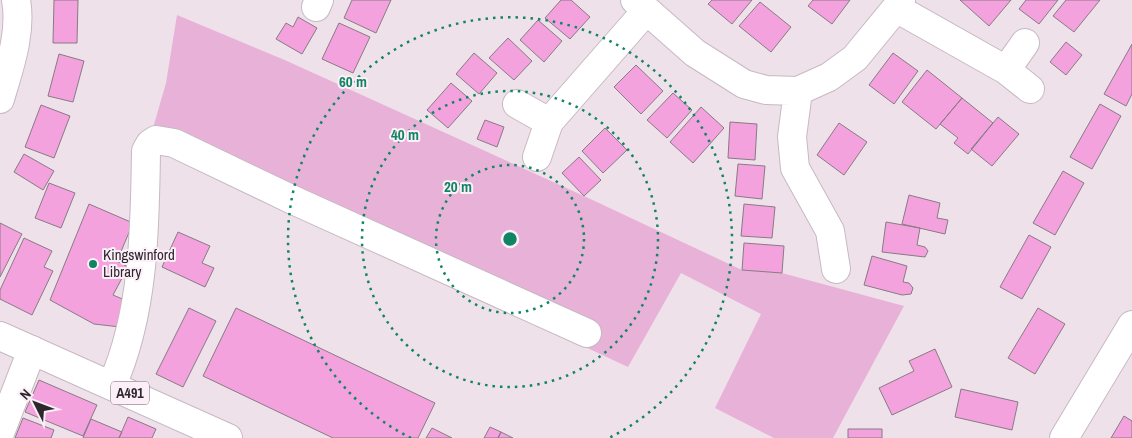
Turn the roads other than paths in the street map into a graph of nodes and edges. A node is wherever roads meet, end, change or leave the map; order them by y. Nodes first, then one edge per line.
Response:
1 (16, 0) edge
2 (898, 4) edge
3 (640, 6) edge
4 (1025, 43) dead end
5 (1006, 70) junction
6 (1030, 89) dead end
7 (798, 92) junction
8 (0, 99) edge
9 (517, 104) dead end
10 (549, 122) junction
11 (537, 158) dead end
12 (836, 269) dead end
13 (1132, 325) edge
14 (587, 333) dead end
15 (0, 336) edge
16 (32, 350) junction
17 (112, 385) junction
18 (0, 433) edge
19 (228, 438) edge
20 (1064, 438) edge

1 - 8 main road
2 - 5 main road
2 - 7 main road
3 - 7 main road
3 - 10 main road
4 - 5 main road
5 - 6 main road
7 - 12 main road
9 - 10 main road
10 - 11 main road
13 - 20 main road
14 - 17 main road
15 - 16 main road, A491
16 - 17 main road, A491
16 - 18 main road
17 - 19 main road, A491

